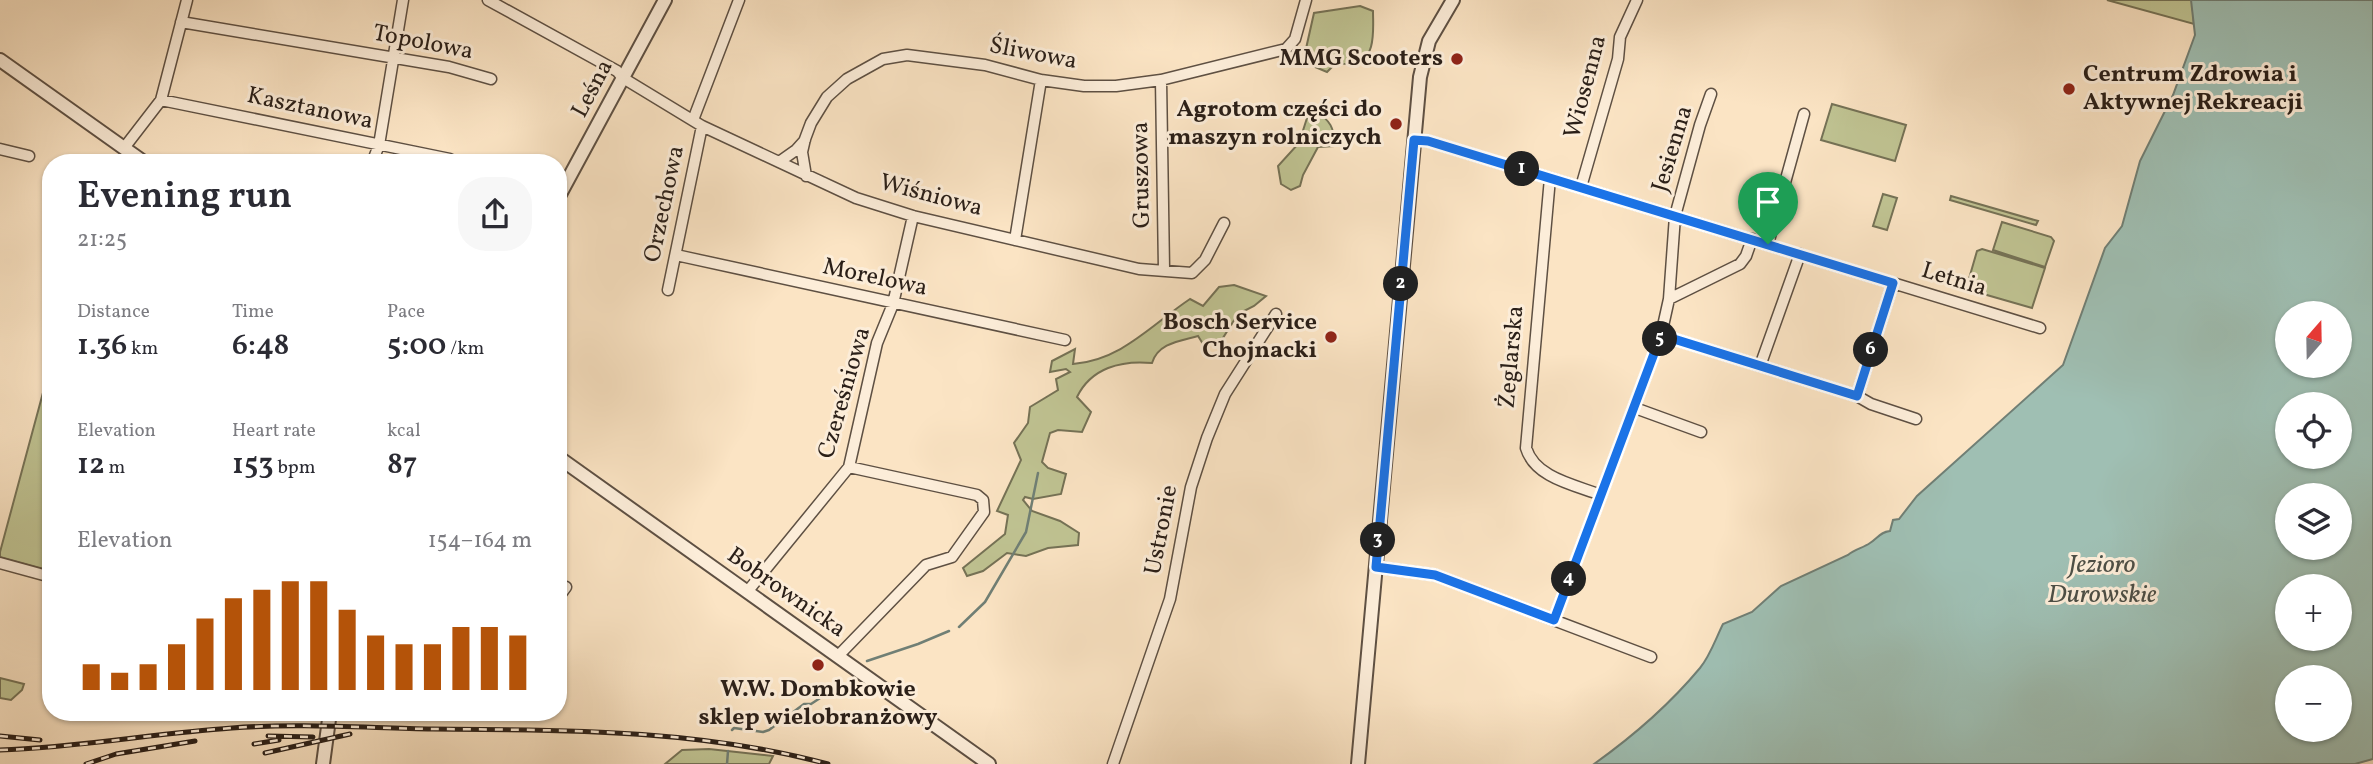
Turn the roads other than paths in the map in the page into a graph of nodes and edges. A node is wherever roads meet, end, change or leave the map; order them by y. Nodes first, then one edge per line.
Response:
1 (187, 0) edge
2 (403, 0) edge
3 (488, 0) edge
4 (665, 0) edge
5 (739, 0) edge
6 (1306, 0) edge
7 (1453, 0) edge
8 (1637, 0) edge
9 (181, 22) junction
10 (393, 58) junction
11 (0, 60) edge
12 (623, 78) junction
13 (492, 79) dead end
14 (1041, 80) junction
15 (1161, 80) junction
16 (1712, 94) dead end
17 (161, 100) junction
18 (1804, 114) dead end
19 (697, 123) junction
20 (805, 139) junction
21 (1414, 140) junction
22 (379, 145) junction
23 (124, 148) junction
24 (0, 149) edge
25 (132, 154) edge
26 (376, 154) edge
27 (425, 154) edge
28 (29, 156) dead end
29 (779, 162) junction
30 (806, 176) junction
31 (1550, 178) junction
32 (567, 181) edge
33 (1581, 187) junction
34 (913, 216) junction
35 (1675, 216) junction
36 (1224, 222) dead end
37 (1752, 239) junction
38 (1015, 240) junction
39 (1768, 244) junction
40 (1800, 254) junction
41 (676, 255) junction
42 (1164, 269) junction
43 (1893, 283) junction
44 (668, 290) dead end
45 (1669, 299) junction
46 (893, 304) junction
47 (1276, 314) dead end
48 (2040, 328) dead end
49 (1661, 335) junction
50 (1065, 341) dead end
51 (1760, 366) junction
52 (1857, 396) junction
53 (1635, 408) junction
54 (1916, 419) dead end
55 (1702, 432) dead end
56 (567, 463) edge
57 (849, 467) junction
58 (1601, 495) junction
59 (0, 563) edge
60 (1376, 567) junction
61 (42, 575) edge
62 (747, 592) junction
63 (1554, 620) junction
64 (838, 656) junction
65 (1651, 657) dead end
66 (329, 721) edge
67 (323, 764) edge
68 (989, 764) edge
69 (1113, 764) edge
70 (1358, 764) edge

1 - 9 street
2 - 10 street
3 - 12 street, Wiśniowa
4 - 12 street, Leśna
5 - 19 street, Orzechowa
6 - 15 street, Śliwowa
7 - 21 street
8 - 33 street, Wiosenna
9 - 10 street, Topolowa
9 - 17 street
10 - 13 street, Topolowa
10 - 22 street
11 - 23 street
12 - 19 street, Wiśniowa
12 - 32 street, Leśna
14 - 15 street, Śliwowa
14 - 20 street, Śliwowa
14 - 38 street
15 - 42 street, Gruszowa
16 - 35 street, Jesienna
17 - 22 street, Kasztanowa
17 - 23 street
18 - 39 street
19 - 29 street, Wiśniowa
19 - 41 street, Orzechowa
20 - 29 street, Śliwowa
20 - 30 street, Śliwowa
21 - 31 street, Letnia
21 - 60 street
22 - 26 street
22 - 27 street, Kasztanowa
23 - 25 street
24 - 28 street
29 - 30 street, Wiśniowa
30 - 34 street, Wiśniowa
31 - 33 street, Letnia
31 - 58 street, Żeglarska
33 - 35 street, Letnia
34 - 38 street, Wiśniowa
34 - 46 street, Czereśniowa
35 - 37 street, Letnia
35 - 45 street, Jesienna
36 - 42 street, Wiśniowa
37 - 39 street, Letnia
37 - 45 street
38 - 42 street, Wiśniowa
39 - 40 street, Letnia
40 - 43 street, Letnia
40 - 51 street
41 - 44 street, Orzechowa
41 - 46 street, Morelowa
43 - 48 street, Letnia
43 - 52 street
45 - 49 street, Jesienna
46 - 50 street, Morelowa
46 - 57 street, Czereśniowa
47 - 69 street, Ustronie
49 - 51 street
49 - 53 street, Jesienna
51 - 52 street
52 - 54 street
53 - 55 street
53 - 58 street, Jesienna
56 - 62 street, Bobrownicka
57 - 62 street, Czereśniowa
57 - 64 street
58 - 63 street, Jesienna
59 - 61 street
60 - 63 street
60 - 70 street
62 - 64 street, Bobrownicka
63 - 65 street
64 - 68 street, Bobrownicka
66 - 67 street

